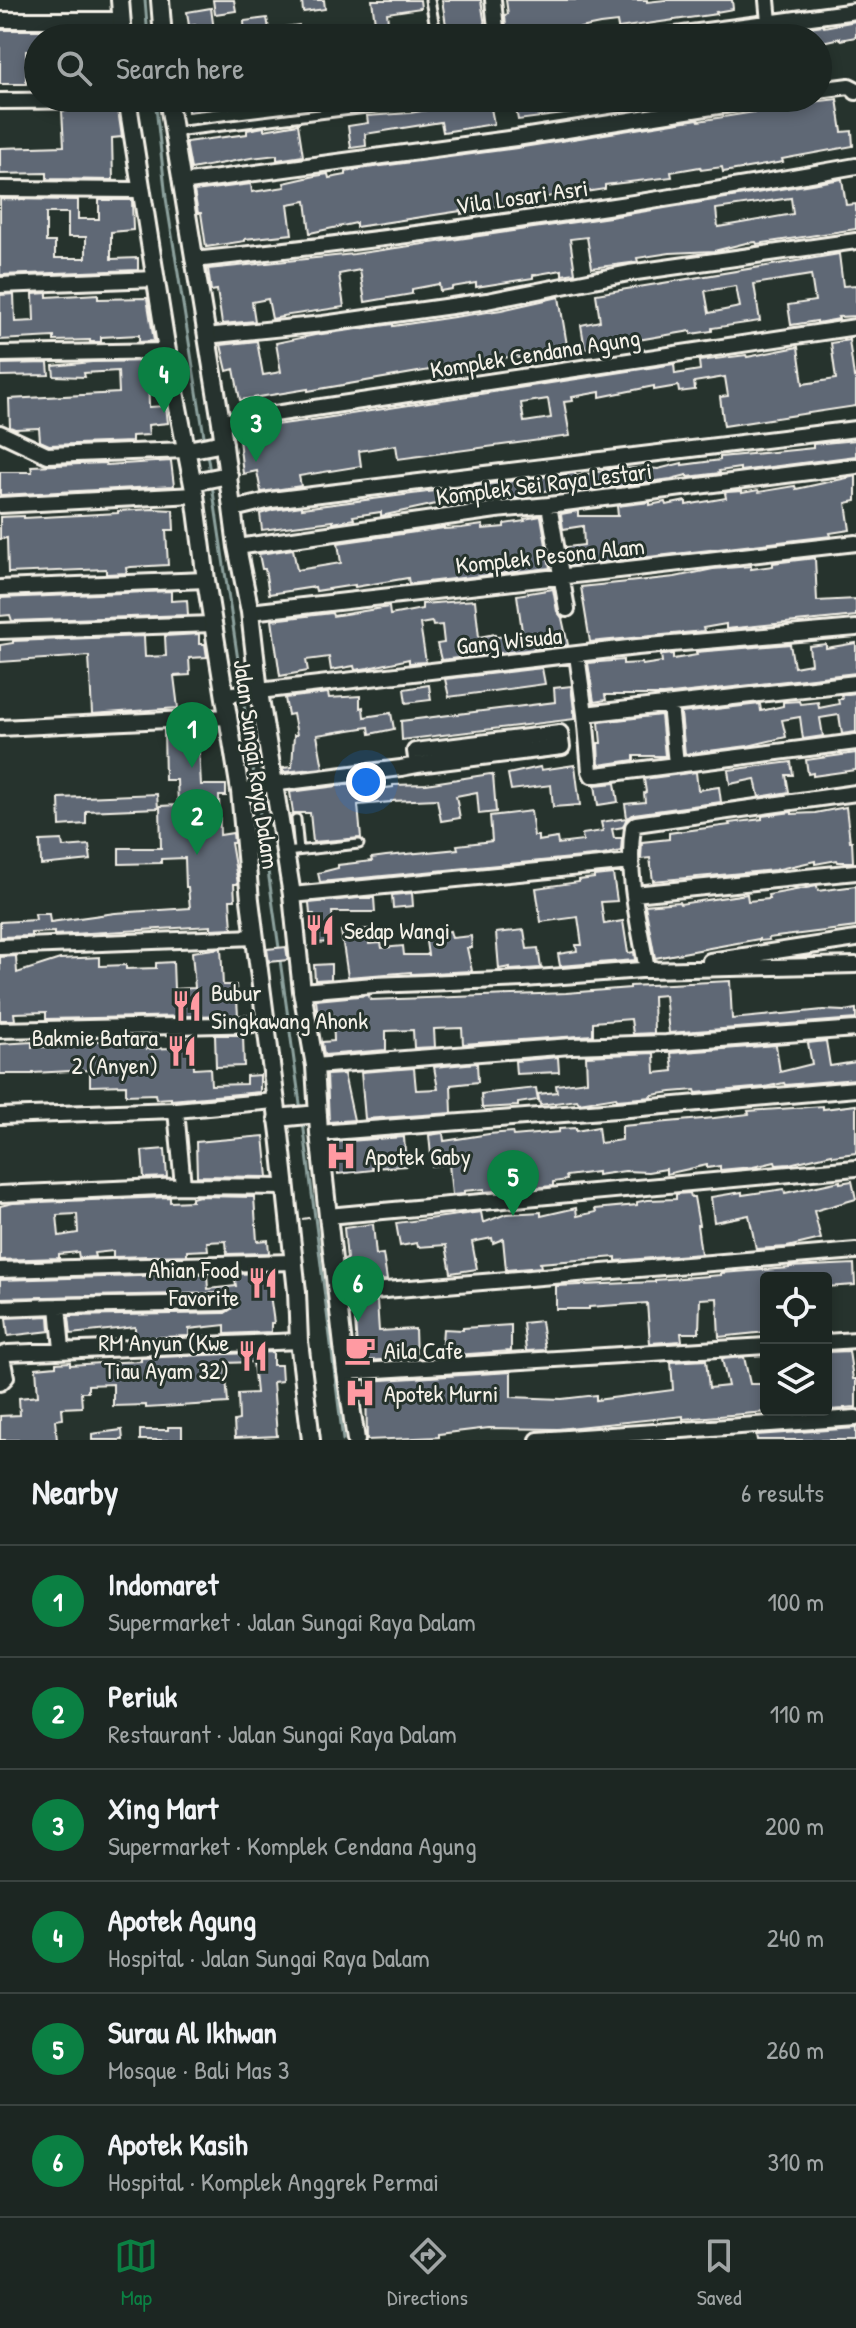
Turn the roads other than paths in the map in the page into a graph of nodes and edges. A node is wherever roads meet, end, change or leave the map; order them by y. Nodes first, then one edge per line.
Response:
1 (120, 0) edge
2 (160, 0) edge
3 (430, 0) edge
4 (493, 0) edge
5 (767, 0) edge
6 (847, 8) edge
7 (0, 20) edge
8 (121, 20) junction
9 (769, 22) junction
10 (121, 24) edge
11 (162, 24) edge
12 (434, 24) edge
13 (496, 24) edge
14 (754, 24) edge
15 (832, 88) edge
16 (856, 92) edge
17 (0, 101) edge
18 (24, 101) edge
19 (130, 112) edge
20 (170, 112) edge
21 (335, 112) edge
22 (680, 112) edge
23 (172, 132) junction
24 (856, 166) edge
25 (181, 183) junction
26 (0, 189) edge
27 (141, 190) junction
28 (856, 241) edge
29 (194, 260) junction
30 (156, 279) junction
31 (0, 285) edge
32 (856, 327) edge
33 (206, 336) junction
34 (167, 351) junction
35 (0, 354) edge
36 (221, 422) junction
37 (856, 429) edge
38 (0, 433) edge
39 (218, 445) junction
40 (190, 449) junction
41 (856, 466) edge
42 (224, 476) junction
43 (196, 486) junction
44 (0, 505) edge
45 (549, 505) junction
46 (233, 509) junction
47 (856, 543) edge
48 (237, 547) junction
49 (561, 575) junction
50 (206, 580) junction
51 (0, 588) edge
52 (567, 609) dead end
53 (250, 612) junction
54 (213, 624) junction
55 (856, 628) edge
56 (0, 631) edge
57 (577, 655) junction
58 (856, 683) edge
59 (259, 692) junction
60 (227, 695) junction
61 (670, 705) junction
62 (585, 714) junction
63 (229, 717) junction
64 (0, 728) edge
65 (856, 742) edge
66 (676, 764) junction
67 (417, 765) junction
68 (273, 784) junction
69 (245, 790) junction
70 (856, 793) edge
71 (286, 819) dead end
72 (296, 819) dead end
73 (359, 844) dead end
74 (291, 851) junction
75 (631, 862) junction
76 (856, 872) edge
77 (634, 894) junction
78 (292, 895) junction
79 (255, 937) junction
80 (856, 939) edge
81 (0, 947) edge
82 (856, 965) edge
83 (647, 970) junction
84 (302, 991) junction
85 (266, 1024) junction
86 (856, 1029) edge
87 (0, 1030) edge
88 (315, 1066) junction
89 (856, 1089) edge
90 (274, 1101) junction
91 (176, 1110) junction
92 (314, 1114) junction
93 (0, 1116) edge
94 (283, 1118) junction
95 (319, 1133) junction
96 (856, 1168) edge
97 (183, 1186) junction
98 (284, 1187) junction
99 (0, 1194) edge
100 (331, 1216) junction
101 (856, 1251) edge
102 (293, 1262) junction
103 (0, 1270) edge
104 (337, 1294) junction
105 (224, 1303) dead end
106 (58, 1306) junction
107 (0, 1308) edge
108 (856, 1340) edge
109 (299, 1341) junction
110 (832, 1342) edge
111 (760, 1346) edge
112 (62, 1349) junction
113 (346, 1372) junction
114 (0, 1383) edge
115 (856, 1418) edge
116 (311, 1440) edge
117 (356, 1440) edge
118 (538, 1440) edge

1 - 8 street
2 - 11 street
3 - 12 lane
4 - 13 street
5 - 9 street
6 - 9 street
7 - 8 street
8 - 10 street
9 - 14 street
15 - 16 street
17 - 18 street
19 - 27 street, Jalan Sungai Raya Dalam
20 - 23 street
21 - 23 lane
22 - 25 street
23 - 25 street
24 - 29 street, Vila Losari Asri
25 - 29 street
26 - 27 street
27 - 30 street, Jalan Sungai Raya Dalam
28 - 33 street
29 - 33 street
30 - 31 street
30 - 34 street, Jalan Sungai Raya Dalam
32 - 36 street, Komplek Cendana Agung
33 - 36 street
34 - 35 street
34 - 40 street, Jalan Sungai Raya Dalam
36 - 39 street
37 - 46 street
38 - 40 street
39 - 40 street
39 - 42 street
40 - 43 street, Jalan Sungai Raya Dalam
41 - 45 street, Komplek Sei Raya Lestari
42 - 43 street
42 - 46 street
43 - 44 street
43 - 50 street, Jalan Sungai Raya Dalam
45 - 48 street, Komplek Sei Raya Lestari
45 - 49 street
46 - 48 street
47 - 49 street, Komplek Pesona Alam
48 - 53 street
49 - 52 street
49 - 53 street, Komplek Pesona Alam
50 - 51 street
50 - 54 street, Jalan Sungai Raya Dalam
53 - 59 street
54 - 56 street
54 - 60 street, Jalan Sungai Raya Dalam
55 - 57 street
57 - 59 street, Gang Wisuda
57 - 62 street, Gang Wisuda
58 - 61 street
59 - 60 street, Gang Wisuda
59 - 68 street
60 - 63 street, Jalan Sungai Raya Dalam
61 - 62 street
61 - 66 street
62 - 66 street, Gang Wisuda
63 - 64 street
63 - 69 street, Jalan Sungai Raya Dalam
65 - 66 street
67 - 67 street
67 - 68 street
68 - 69 street
68 - 74 street
69 - 79 street, Jalan Sungai Raya Dalam
70 - 75 street
71 - 74 lane
72 - 74 lane
73 - 74 lane
74 - 78 street
75 - 77 street
75 - 78 street
76 - 77 street
77 - 83 street
78 - 84 street
79 - 81 street
79 - 85 street, Jalan Sungai Raya Dalam
80 - 83 street
82 - 83 street
83 - 84 street
84 - 88 street
85 - 87 street
85 - 90 street, Jalan Sungai Raya Dalam
86 - 88 street
88 - 92 street
89 - 95 street
90 - 91 street
90 - 94 street, Jalan Sungai Raya Dalam
91 - 93 street
91 - 97 street
92 - 94 street
92 - 95 street
94 - 98 street, Jalan Sungai Raya Dalam
95 - 100 street
96 - 100 street
97 - 98 street
97 - 99 street
98 - 102 street, Jalan Sungai Raya Dalam
100 - 104 street
101 - 104 street
102 - 103 street
102 - 109 street, Jalan Sungai Raya Dalam
104 - 113 street
105 - 106 street
106 - 107 street
106 - 112 street
108 - 110 street
109 - 112 street
109 - 116 street, Jalan Sungai Raya Dalam
111 - 113 street
112 - 114 street
113 - 117 street
115 - 118 street

